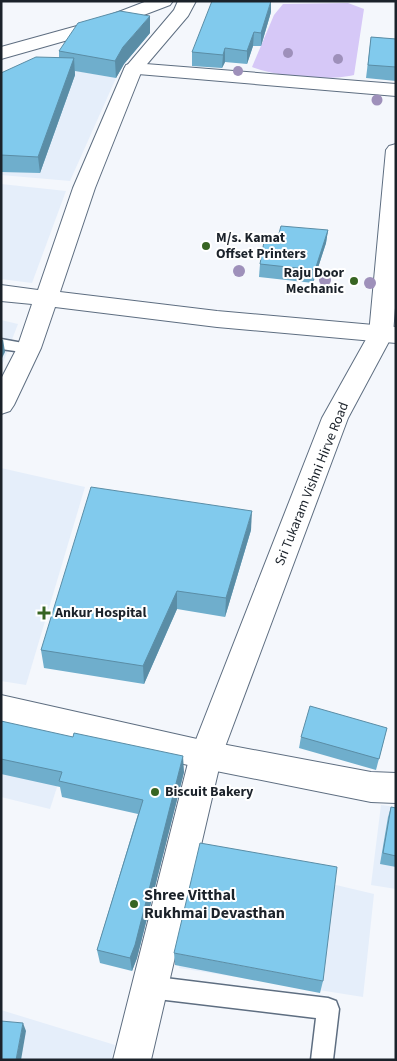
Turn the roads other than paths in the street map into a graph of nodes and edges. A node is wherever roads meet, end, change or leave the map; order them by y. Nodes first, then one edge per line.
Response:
1 (164, 1) edge
2 (187, 1) edge
3 (1, 53) edge
4 (133, 69) junction
5 (396, 90) edge
6 (396, 150) edge
7 (1, 293) edge
8 (47, 299) junction
9 (389, 334) edge
10 (1, 344) edge
11 (29, 348) junction
12 (1, 405) edge
13 (1, 709) edge
14 (206, 755) junction
15 (396, 788) edge
16 (149, 987) junction
17 (132, 1060) edge
18 (322, 1060) edge

1 - 3 street
2 - 4 street
4 - 5 street
4 - 8 street
6 - 9 street, Sri Tukaram Vishni Hirve Road
7 - 8 street
8 - 9 street
8 - 11 street
9 - 14 street, Sri Tukaram Vishni Hirve Road
10 - 11 lane
11 - 12 street
13 - 14 street
14 - 15 street
14 - 16 street, Sri Tukaram Vishni Hirve Road
16 - 17 street, Sri Tukaram Vishni Hirve Road
16 - 18 lane

